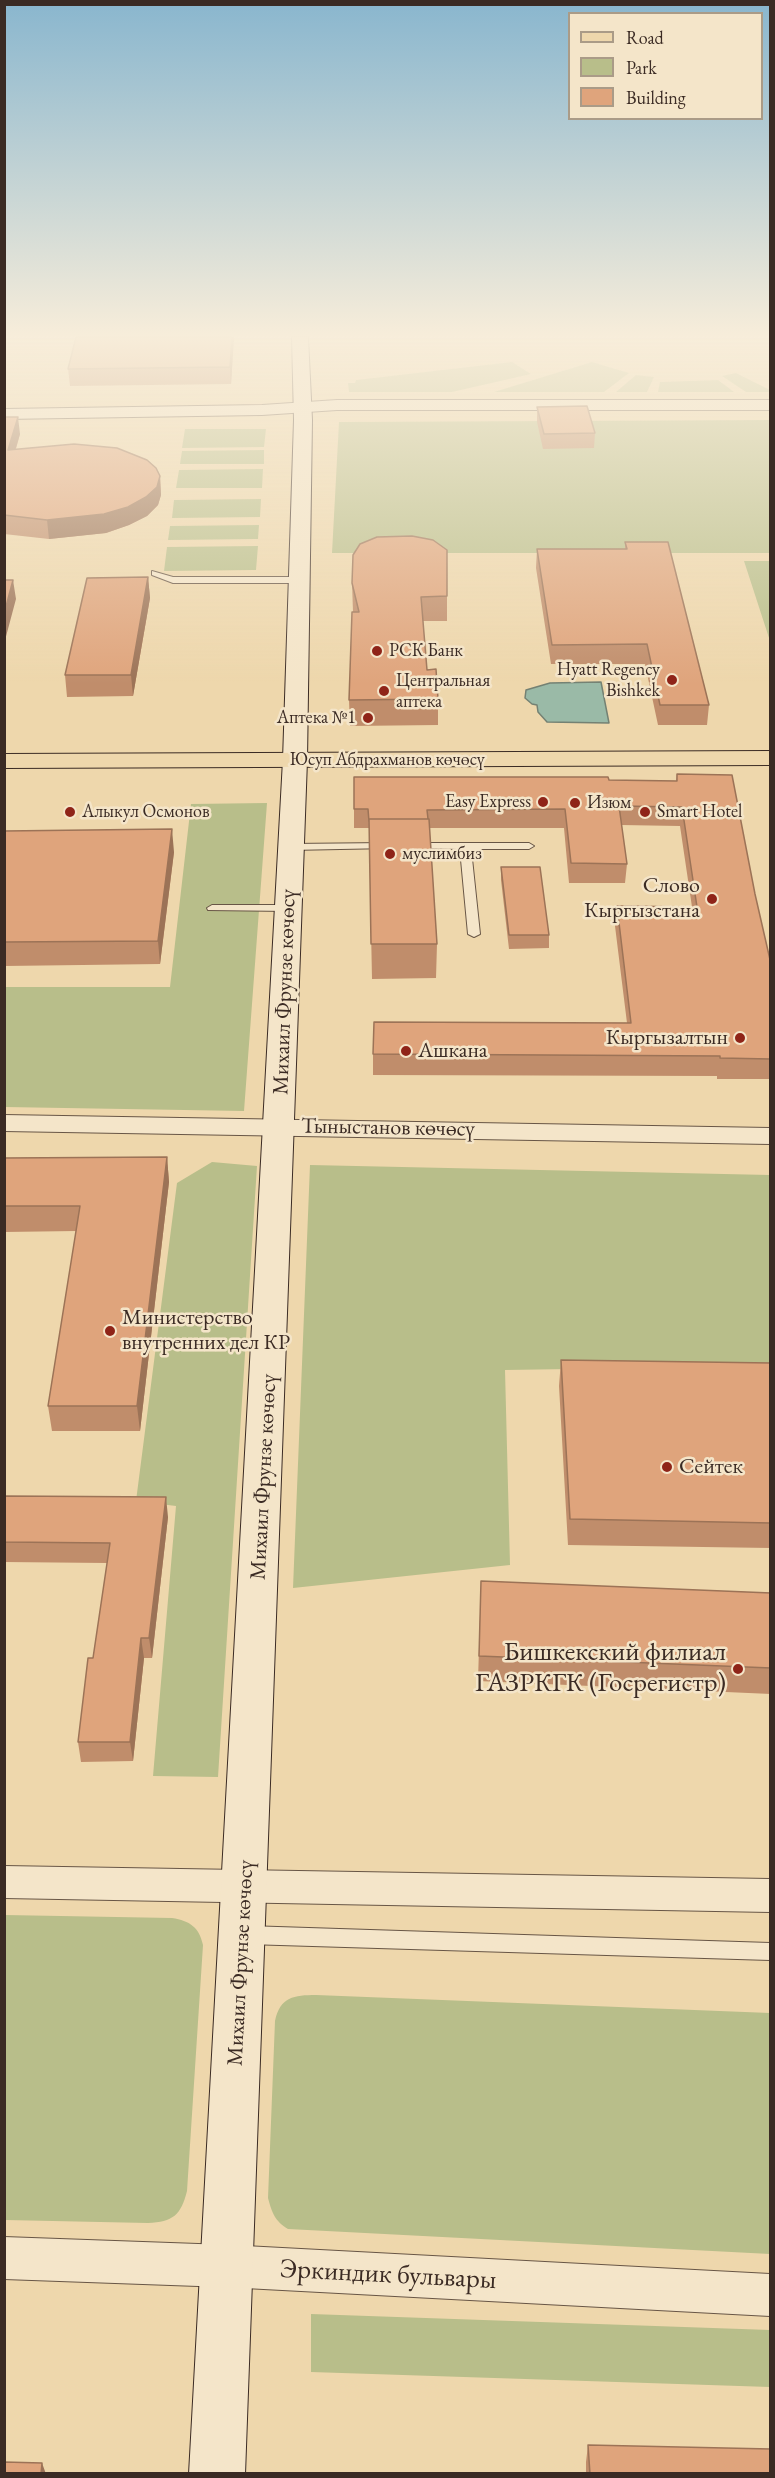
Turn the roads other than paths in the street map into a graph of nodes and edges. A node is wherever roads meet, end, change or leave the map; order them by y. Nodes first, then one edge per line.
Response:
1 (301, 453) edge
2 (155, 573) dead end
3 (300, 580) junction
4 (771, 759) edge
5 (295, 760) junction
6 (4, 761) edge
7 (394, 846) edge
8 (406, 846) edge
9 (465, 846) junction
10 (529, 846) dead end
11 (290, 847) junction
12 (212, 908) dead end
13 (288, 908) junction
14 (474, 934) dead end
15 (4, 1124) edge
16 (280, 1126) junction
17 (771, 1136) edge
18 (4, 1882) edge
19 (244, 1887) junction
20 (771, 1896) edge
21 (242, 1935) junction
22 (771, 1952) edge
23 (4, 2258) edge
24 (226, 2266) junction
25 (771, 2295) edge
26 (217, 2474) edge

1 - 3 main road, Михаил Фрунзе көчөсү
2 - 3 lane
3 - 5 main road, Михаил Фрунзе көчөсү
4 - 5 main road, Юсуп Абдрахманов көчөсү
5 - 6 main road, Юсуп Абдрахманов көчөсү
5 - 11 main road, Михаил Фрунзе көчөсү
7 - 11 lane
8 - 9 lane
9 - 10 lane
9 - 14 lane
11 - 13 main road, Михаил Фрунзе көчөсү
12 - 13 lane
13 - 16 main road, Михаил Фрунзе көчөсү
15 - 16 street, Тыныстанов көчөсү
16 - 17 street, Тыныстанов көчөсү
16 - 19 main road, Михаил Фрунзе көчөсү
18 - 19 street
19 - 20 street
19 - 21 main road, Михаил Фрунзе көчөсү
21 - 22 lane
21 - 24 main road, Михаил Фрунзе көчөсү
23 - 24 street, Эркиндик бульвары
24 - 25 street, Эркиндик бульвары
24 - 26 main road, Михаил Фрунзе көчөсү

